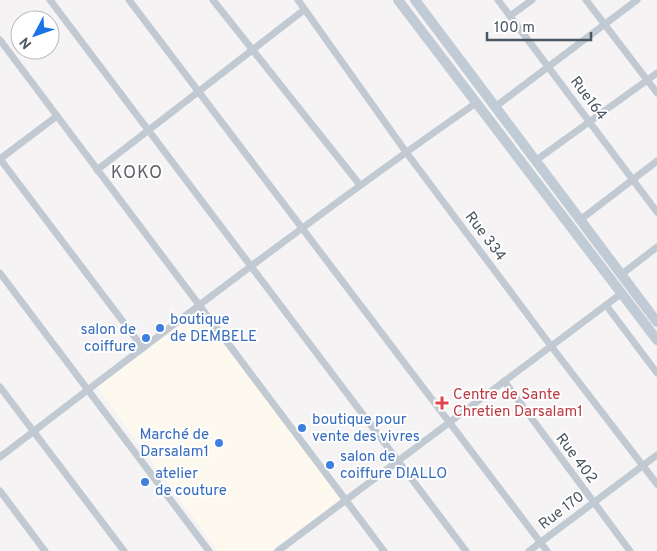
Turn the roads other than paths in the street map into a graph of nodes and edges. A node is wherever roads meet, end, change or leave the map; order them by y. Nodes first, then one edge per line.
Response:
1 (50, 0) edge
2 (130, 0) edge
3 (213, 0) edge
4 (298, 0) edge
5 (398, 0) edge
6 (415, 0) edge
7 (498, 0) edge
8 (532, 0) edge
9 (586, 0) edge
10 (637, 0) edge
11 (304, 10) junction
12 (510, 16) junction
13 (605, 24) junction
14 (0, 40) edge
15 (251, 50) junction
16 (548, 67) junction
17 (657, 72) edge
18 (647, 80) junction
19 (198, 91) junction
20 (657, 92) edge
21 (476, 103) junction
22 (495, 108) junction
23 (57, 116) junction
24 (590, 122) junction
25 (147, 130) junction
26 (406, 152) junction
27 (0, 159) edge
28 (536, 161) junction
29 (657, 161) edge
30 (97, 170) junction
31 (633, 180) junction
32 (360, 185) junction
33 (657, 212) edge
34 (580, 220) junction
35 (302, 228) junction
36 (657, 247) edge
37 (250, 266) junction
38 (0, 273) edge
39 (622, 274) junction
40 (622, 293) junction
41 (200, 305) junction
42 (606, 305) junction
43 (657, 322) edge
44 (657, 340) edge
45 (551, 346) junction
46 (143, 348) junction
47 (657, 373) edge
48 (504, 381) junction
49 (0, 387) edge
50 (88, 390) junction
51 (449, 422) junction
52 (33, 432) junction
53 (657, 455) edge
54 (0, 457) edge
55 (399, 460) junction
56 (643, 466) junction
57 (657, 484) edge
58 (0, 491) edge
59 (346, 500) junction
60 (594, 503) junction
61 (541, 543) junction
62 (45, 551) edge
63 (124, 551) edge
64 (209, 551) edge
65 (278, 551) edge
66 (384, 551) edge
67 (466, 551) edge
68 (529, 551) edge
69 (547, 551) edge
70 (630, 551) edge

1 - 25 street
2 - 19 street
3 - 15 street
4 - 11 street, Rue 334
5 - 21 main road
6 - 22 main road
7 - 12 street, Rue164
8 - 12 street
9 - 13 street
10 - 13 street
11 - 15 street
11 - 26 street, Rue 334
12 - 16 street, Rue164
13 - 16 street
13 - 18 street
14 - 23 street
15 - 19 street
15 - 32 street
16 - 22 street
16 - 24 street, Rue164
17 - 18 street
18 - 20 street
18 - 24 street
19 - 25 street
19 - 35 street
21 - 26 street
21 - 40 main road
22 - 28 main road
23 - 27 street
23 - 30 street
24 - 28 street
24 - 31 street, Rue164
25 - 30 street
25 - 37 street
26 - 32 street
26 - 45 street, Rue 334
27 - 46 street
28 - 34 main road
29 - 31 street
30 - 41 street
31 - 33 street, Rue164
31 - 34 street
32 - 35 street
34 - 39 main road
35 - 37 street
35 - 51 street
36 - 39 street
37 - 41 street
37 - 55 street
38 - 50 street
39 - 43 main road
40 - 42 street
40 - 44 main road
41 - 46 street
41 - 59 street
42 - 45 street
42 - 47 street
45 - 48 street
45 - 56 street, Rue 334
46 - 50 street
48 - 51 street
48 - 60 street, Rue 402
49 - 52 street
50 - 52 street
50 - 64 street
51 - 55 street
51 - 61 street
52 - 54 street
52 - 63 street
53 - 56 street, Rue 170
55 - 59 street
55 - 67 street
56 - 57 street, Rue 334
56 - 60 street, Rue 170
58 - 62 street
59 - 65 street
59 - 66 street
60 - 61 street, Rue 170
60 - 70 street, Rue 402
61 - 68 street, Rue 170
61 - 69 street

